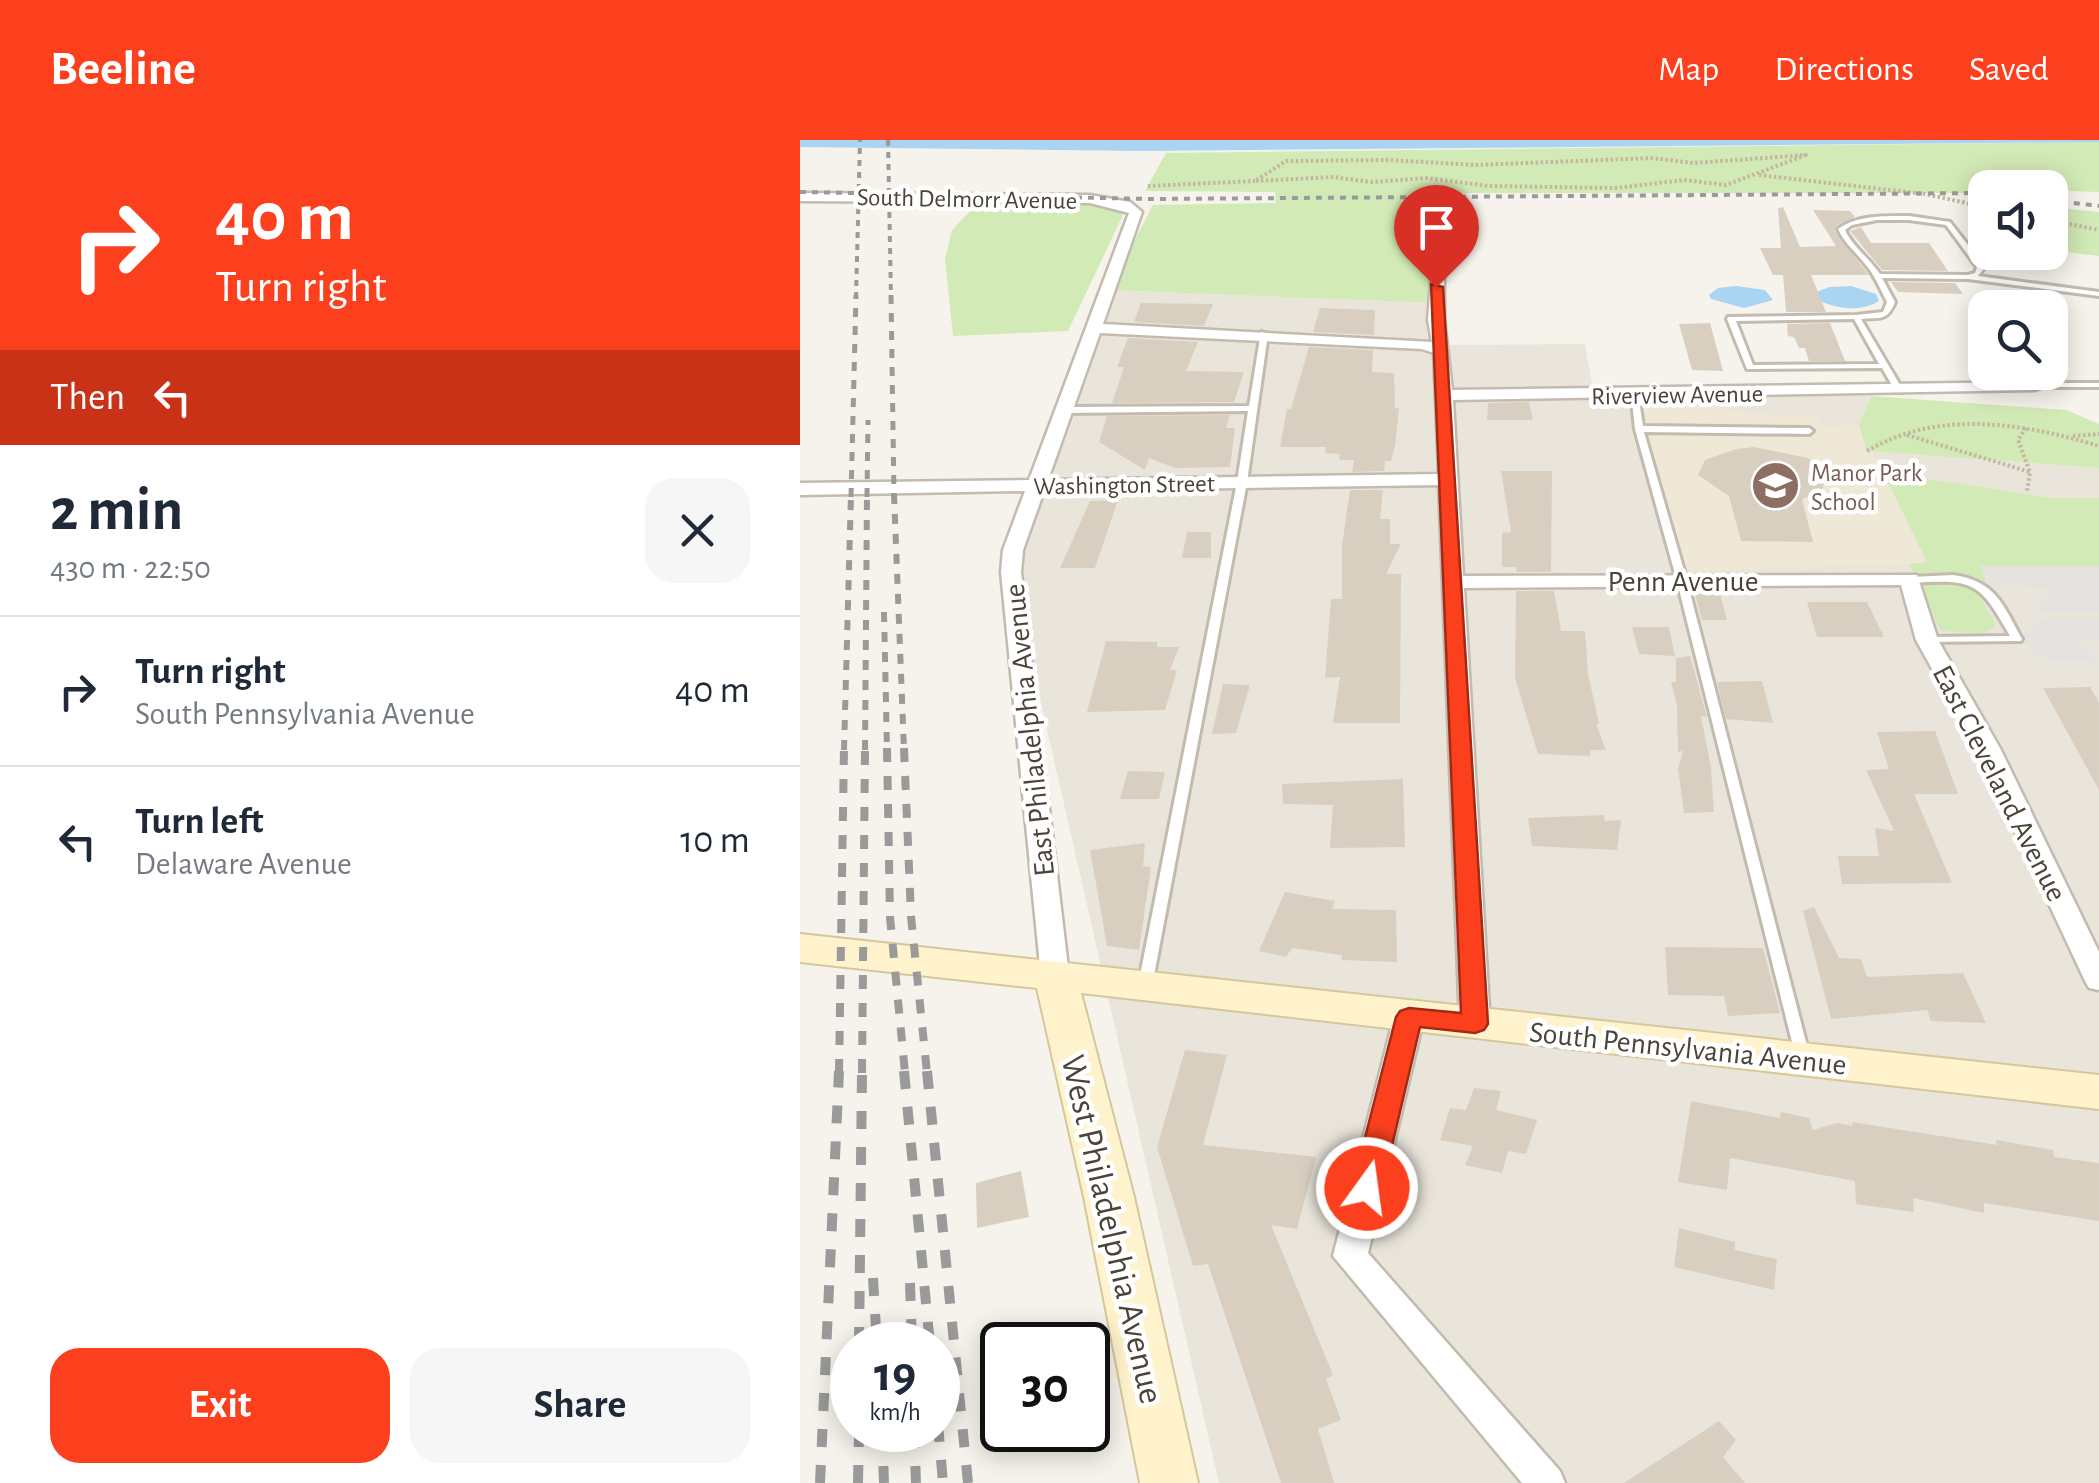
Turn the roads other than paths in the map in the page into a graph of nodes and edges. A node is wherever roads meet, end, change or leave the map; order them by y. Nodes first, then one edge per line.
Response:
1 (800, 196) edge
2 (1132, 208) joint
3 (1439, 268) dead end
4 (1877, 276) junction
5 (1968, 276) junction
6 (2099, 294) edge
7 (1856, 317) junction
8 (1094, 328) junction
9 (1264, 334) junction
10 (1440, 350) junction
11 (1884, 366) junction
12 (2068, 384) edge
13 (2099, 384) edge
14 (1968, 388) edge
15 (1905, 390) junction
16 (1634, 394) junction
17 (1444, 396) junction
18 (1253, 408) junction
19 (1064, 410) junction
20 (1638, 429) junction
21 (1810, 431) dead end
22 (1448, 479) junction
23 (1242, 482) junction
24 (1036, 486) junction
25 (800, 488) edge
26 (1911, 580) junction
27 (1682, 581) junction
28 (1453, 582) junction
29 (1927, 640) junction
30 (800, 948) edge
31 (1054, 976) junction
32 (2099, 981) edge
33 (1145, 986) junction
34 (1409, 1017) junction
35 (1475, 1024) junction
36 (1804, 1060) junction
37 (2099, 1092) edge
38 (1170, 1483) edge
39 (1546, 1483) edge

1 - 2 street, South Delmorr Avenue
2 - 8 street, East Philadelphia Avenue
3 - 10 street
4 - 5 lane
4 - 5 lane
4 - 7 lane
5 - 6 lane
7 - 11 lane
7 - 11 lane
8 - 9 street
8 - 19 street, East Philadelphia Avenue
9 - 10 street
9 - 18 lane
10 - 17 street
11 - 15 lane
12 - 13 lane
14 - 15 street, Riverview Avenue
15 - 16 street, Riverview Avenue
16 - 17 street, Riverview Avenue
16 - 20 lane
17 - 22 street
18 - 19 lane
18 - 23 lane
19 - 24 street, East Philadelphia Avenue
20 - 21 lane
20 - 27 lane
22 - 23 street, Washington Street
22 - 28 street
23 - 24 street, Washington Street
23 - 33 lane
24 - 25 street, Washington Street
24 - 31 street, East Philadelphia Avenue
26 - 27 street, Penn Avenue
26 - 29 street, East Cleveland Avenue
26 - 29 lane
27 - 28 street, Penn Avenue
27 - 36 lane
28 - 35 street
29 - 32 street, East Cleveland Avenue
30 - 31 main road, South Pennsylvania Avenue
31 - 33 main road, South Pennsylvania Avenue
31 - 38 main road, West Philadelphia Avenue
33 - 34 main road, South Pennsylvania Avenue
34 - 35 main road, South Pennsylvania Avenue
34 - 39 street
35 - 36 main road, South Pennsylvania Avenue
36 - 37 main road, South Pennsylvania Avenue

